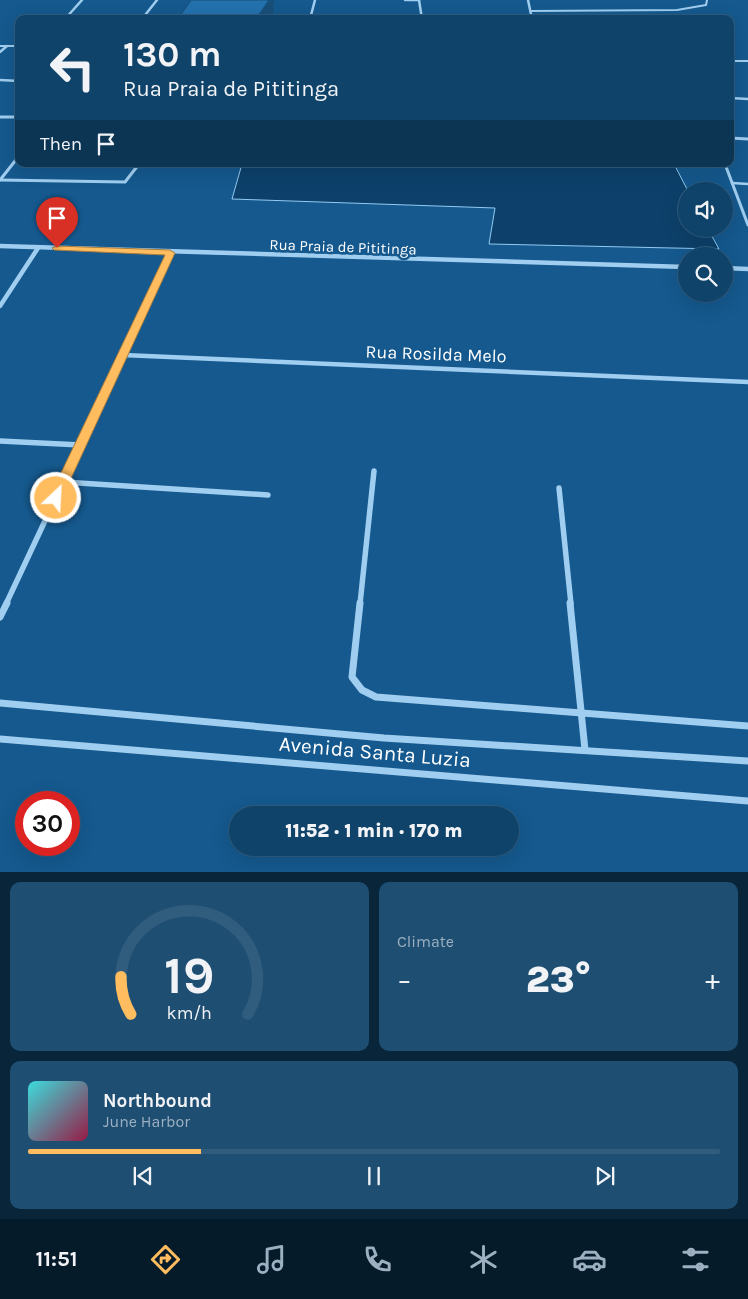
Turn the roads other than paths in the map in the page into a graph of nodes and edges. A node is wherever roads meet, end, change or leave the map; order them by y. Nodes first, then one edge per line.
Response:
1 (82, 0) edge
2 (157, 0) edge
3 (315, 0) edge
4 (405, 0) edge
5 (419, 0) edge
6 (528, 0) edge
7 (707, 0) edge
8 (530, 11) junction
9 (69, 15) edge
10 (145, 15) edge
11 (311, 15) edge
12 (421, 15) edge
13 (531, 15) edge
14 (0, 42) edge
15 (15, 42) edge
16 (0, 46) edge
17 (7, 46) junction
18 (15, 46) edge
19 (0, 52) edge
20 (734, 61) edge
21 (748, 61) edge
22 (0, 80) edge
23 (15, 81) edge
24 (734, 98) edge
25 (748, 99) edge
26 (0, 116) edge
27 (15, 118) edge
28 (734, 138) edge
29 (748, 139) edge
30 (15, 161) edge
31 (137, 167) edge
32 (726, 167) edge
33 (0, 180) edge
34 (732, 182) edge
35 (733, 183) edge
36 (748, 184) edge
37 (733, 185) edge
38 (746, 213) edge
39 (748, 225) edge
40 (0, 246) edge
41 (38, 248) junction
42 (170, 253) junction
43 (678, 267) edge
44 (733, 268) edge
45 (748, 269) edge
46 (0, 306) edge
47 (122, 355) junction
48 (748, 382) edge
49 (0, 441) edge
50 (81, 445) junction
51 (374, 471) dead end
52 (64, 482) junction
53 (559, 488) dead end
54 (268, 495) dead end
55 (0, 617) edge
56 (0, 703) edge
57 (582, 714) junction
58 (748, 726) edge
59 (0, 739) edge
60 (586, 750) junction
61 (748, 761) edge
62 (748, 801) edge

1 - 9 street
2 - 10 street
3 - 11 street
4 - 5 street
5 - 12 street
6 - 8 street
7 - 8 lane
8 - 13 street
14 - 15 street
16 - 17 street
17 - 18 street
17 - 19 street
20 - 21 street
22 - 23 street
24 - 25 street
26 - 27 street
28 - 29 street
30 - 33 street
31 - 33 street
32 - 34 street
35 - 36 lane
37 - 38 street
38 - 39 street
40 - 41 street, Rua Praia de Pititinga
41 - 42 street, Rua Praia de Pititinga
41 - 46 street
42 - 43 street, Rua Praia de Pititinga
42 - 47 street
44 - 45 street
47 - 48 street, Rua Rosilda Melo
47 - 50 street
49 - 50 street
50 - 52 street
51 - 57 street
52 - 54 street
52 - 55 street
53 - 57 street
56 - 60 street, Avenida Santa Luzia
57 - 58 street
57 - 60 street
59 - 62 street, Avenida Santa Luzia
60 - 61 street, Avenida Santa Luzia

